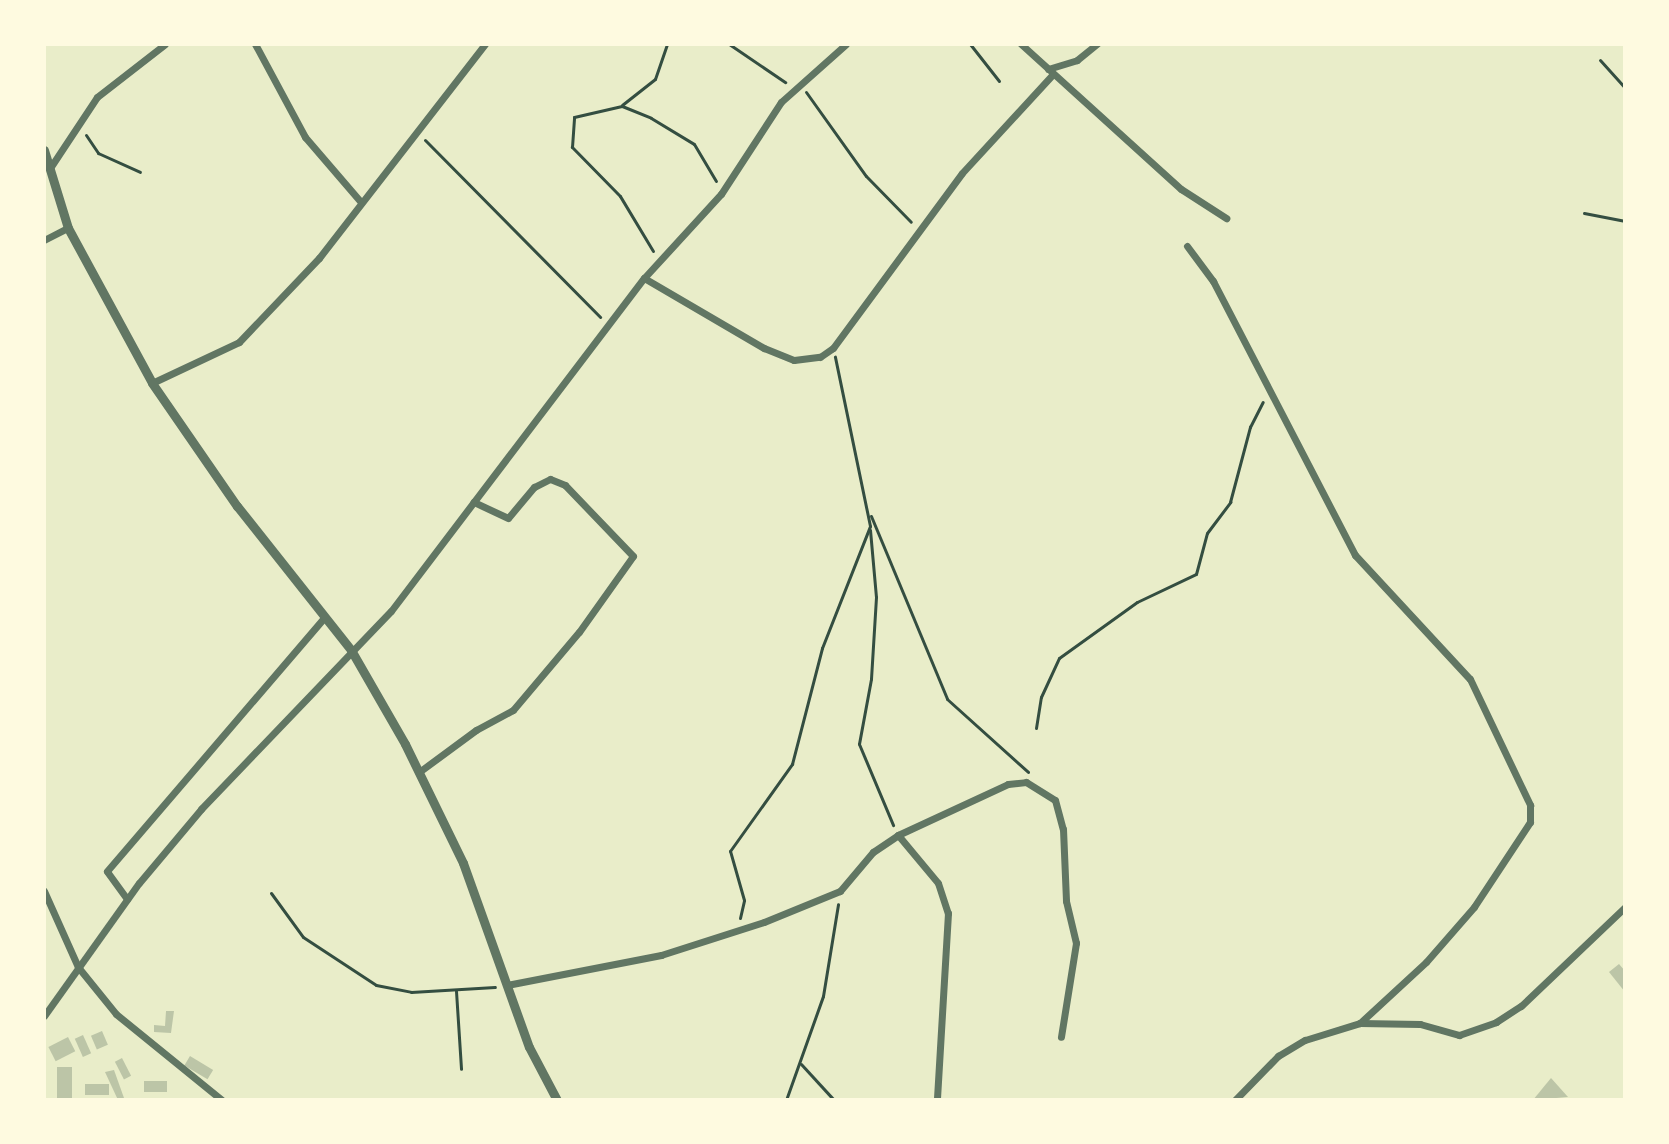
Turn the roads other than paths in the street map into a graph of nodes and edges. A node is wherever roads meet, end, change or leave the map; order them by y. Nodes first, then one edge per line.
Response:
1 (165, 44) edge
2 (255, 44) edge
3 (485, 44) edge
4 (846, 44) edge
5 (1021, 44) edge
6 (1097, 44) edge
7 (1050, 72) junction
8 (44, 150) edge
9 (50, 168) junction
10 (360, 201) junction
11 (1226, 218) dead end
12 (68, 228) junction
13 (44, 240) edge
14 (1187, 246) dead end
15 (644, 278) junction
16 (152, 383) junction
17 (473, 502) junction
18 (325, 617) junction
19 (351, 650) junction
20 (419, 772) junction
21 (898, 835) junction
22 (44, 891) edge
23 (127, 899) junction
24 (1625, 907) edge
25 (78, 967) junction
26 (507, 985) junction
27 (44, 1016) edge
28 (1360, 1023) junction
29 (1061, 1037) dead end
30 (218, 1099) edge
31 (557, 1100) edge
32 (937, 1100) edge
33 (1235, 1100) edge

1 - 9 street
2 - 10 street
3 - 10 street
4 - 15 street
5 - 7 street
6 - 7 street
7 - 11 street
7 - 15 street
8 - 9 street
9 - 12 street
10 - 16 street
12 - 13 street
12 - 16 street
14 - 28 street
15 - 17 street
16 - 18 street
17 - 19 street
17 - 20 street
18 - 19 street
18 - 23 street
19 - 20 street
19 - 23 street
20 - 26 street
21 - 26 street
21 - 29 street
21 - 32 street
22 - 25 street
23 - 25 street
24 - 28 street
25 - 27 street
25 - 30 street
26 - 31 street
28 - 33 street

